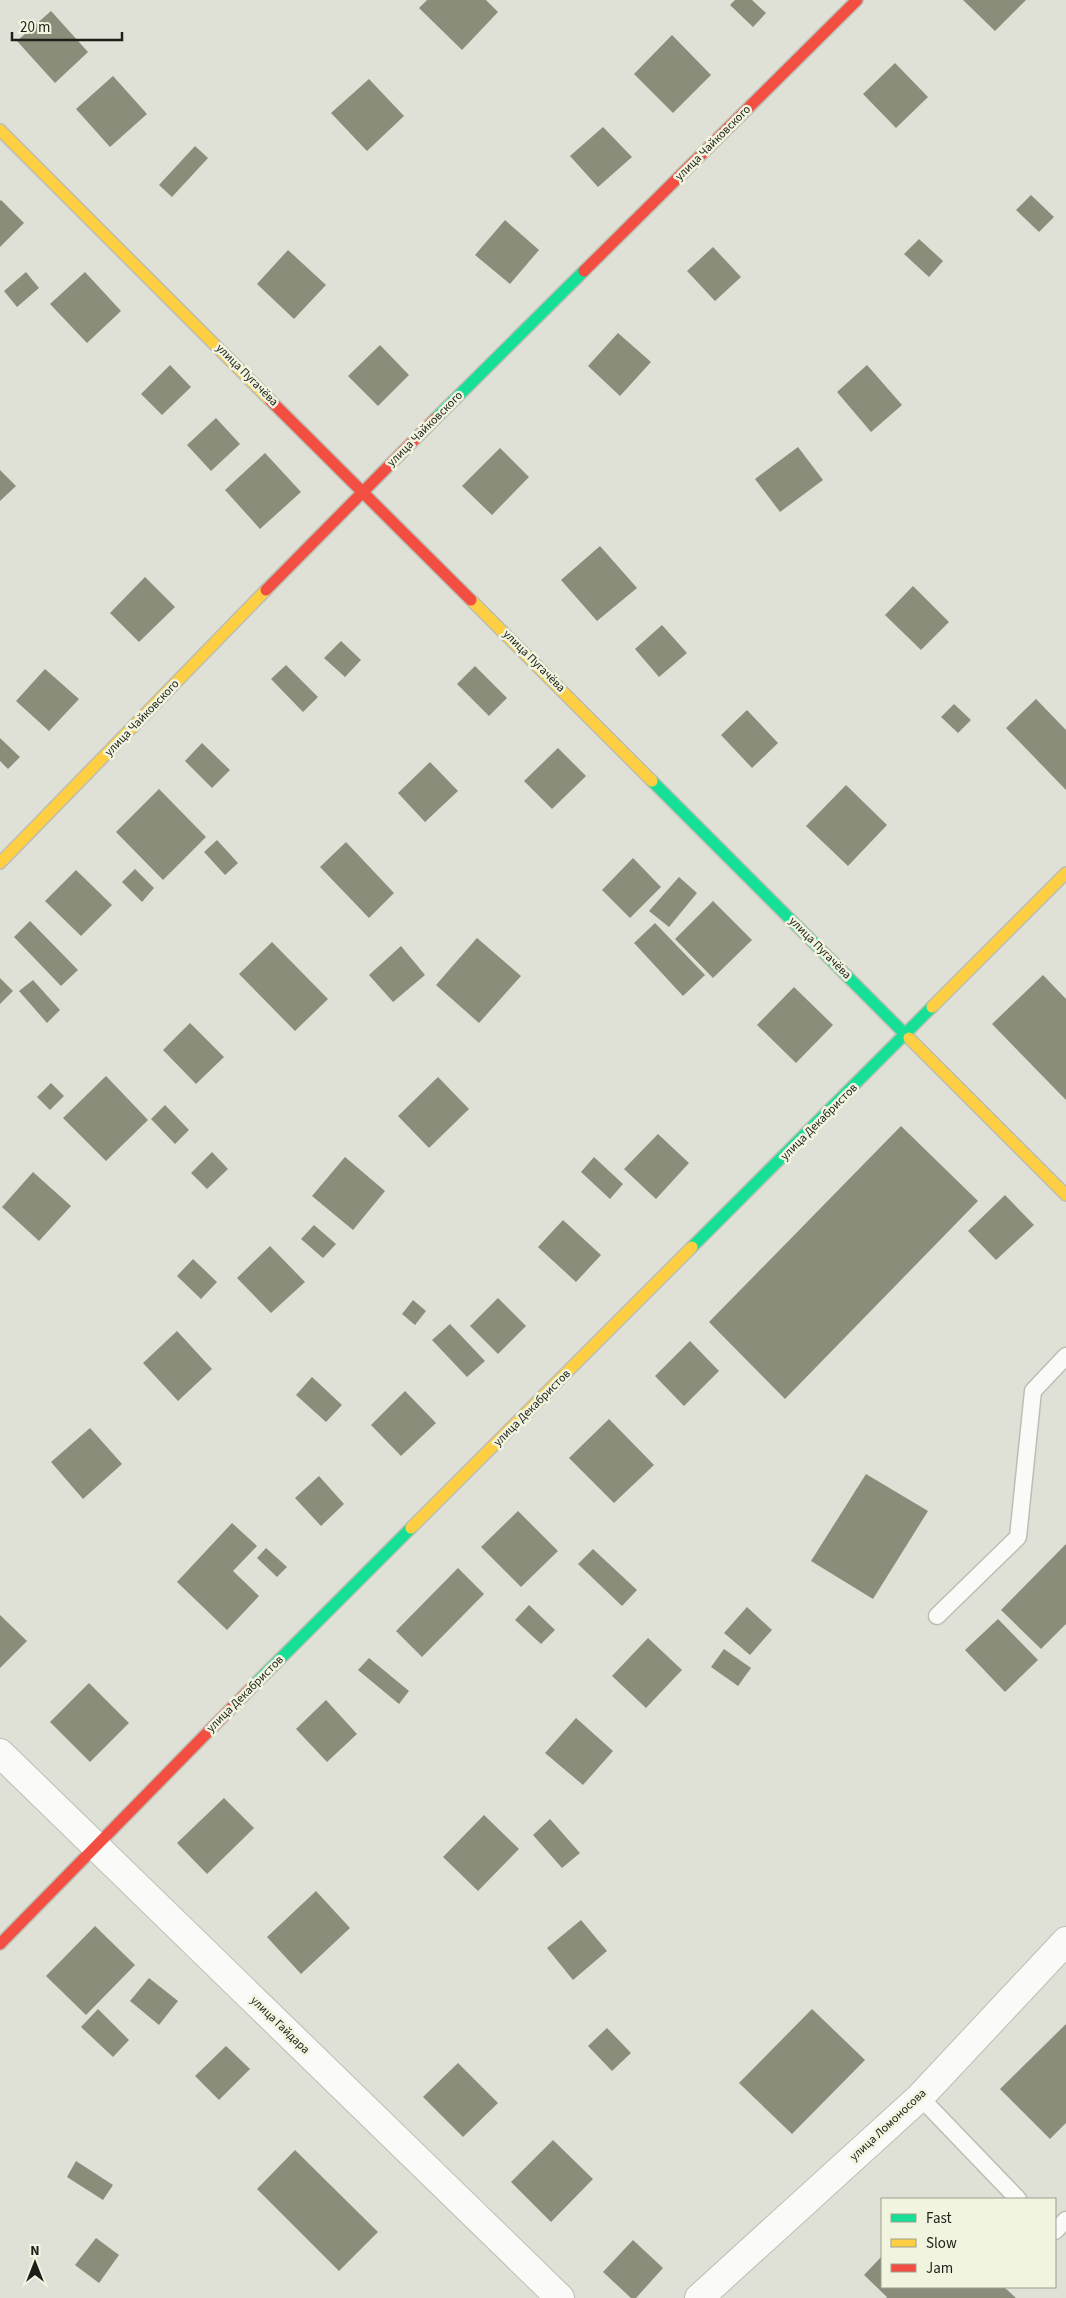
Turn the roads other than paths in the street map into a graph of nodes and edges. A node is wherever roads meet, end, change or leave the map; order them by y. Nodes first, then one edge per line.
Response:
1 (857, 0) edge
2 (0, 130) edge
3 (363, 490) junction
4 (0, 864) edge
5 (1066, 873) edge
6 (906, 1035) junction
7 (1066, 1194) edge
8 (1066, 1356) edge
9 (937, 1616) dead end
10 (0, 1753) edge
11 (98, 1846) junction
12 (1066, 1941) edge
13 (0, 1944) edge
14 (920, 2097) junction
15 (1017, 2198) edge
16 (1066, 2220) edge
17 (1056, 2229) edge
18 (560, 2298) edge
19 (699, 2298) edge

1 - 3 street, улица Чайковского
2 - 3 street, улица Пугачёва
3 - 4 street, улица Чайковского
3 - 6 street, улица Пугачёва
5 - 6 street, улица Декабристов
6 - 7 street, улица Пугачёва
6 - 11 street, улица Декабристов
8 - 9 lane
10 - 11 street, улица Гайдара
11 - 13 street, улица Декабристов
11 - 18 street, улица Гайдара
12 - 14 street, улица Ломоносова
14 - 15 lane
14 - 19 street, улица Ломоносова
16 - 17 lane

